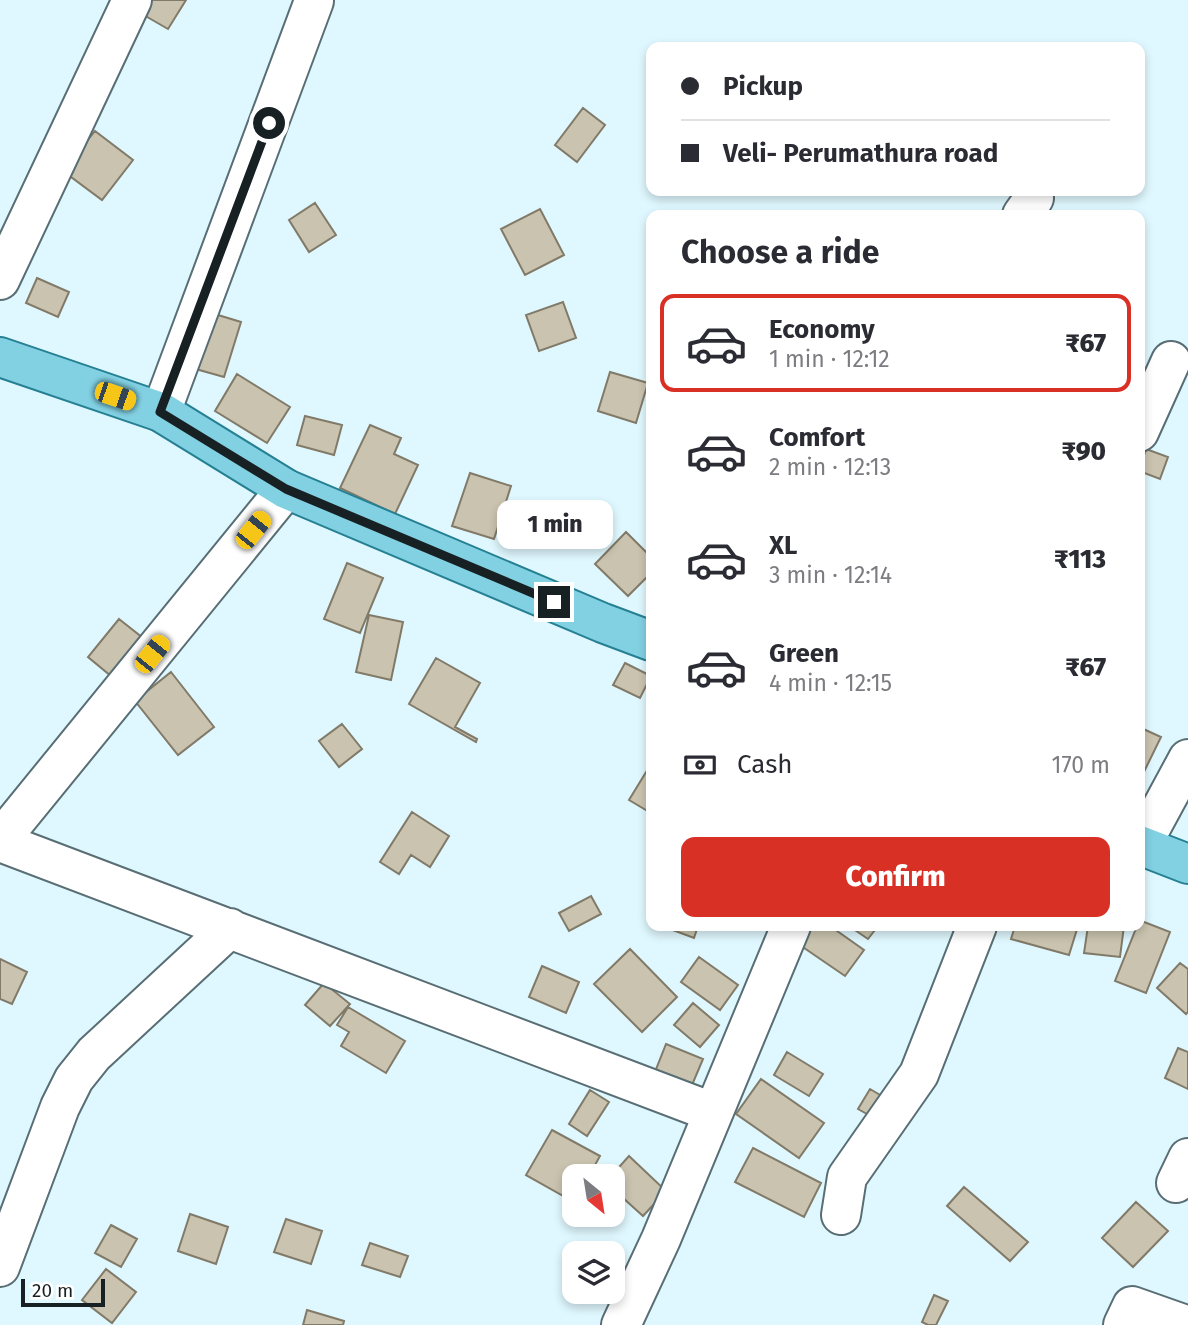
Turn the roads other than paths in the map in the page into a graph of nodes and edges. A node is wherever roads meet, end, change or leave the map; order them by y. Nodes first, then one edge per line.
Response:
1 (132, 0) edge
2 (314, 1) edge
3 (0, 280) edge
4 (0, 357) edge
5 (1171, 361) dead end
6 (160, 412) junction
7 (1145, 419) edge
8 (286, 489) junction
9 (646, 638) edge
10 (1188, 759) edge
11 (1145, 837) edge
12 (0, 841) edge
13 (1145, 848) edge
14 (1188, 864) edge
15 (230, 928) junction
16 (789, 931) edge
17 (975, 931) edge
18 (712, 1112) junction
19 (841, 1215) dead end
20 (0, 1267) edge
21 (621, 1325) edge
22 (1123, 1325) edge
23 (1186, 1325) edge

1 - 3 street
2 - 6 street
4 - 6 main road
5 - 7 street
6 - 8 main road
8 - 9 main road
8 - 12 street
10 - 11 street
12 - 15 street
13 - 14 main road
15 - 18 street
15 - 20 street
16 - 18 street
17 - 19 street
18 - 21 street
22 - 23 street

